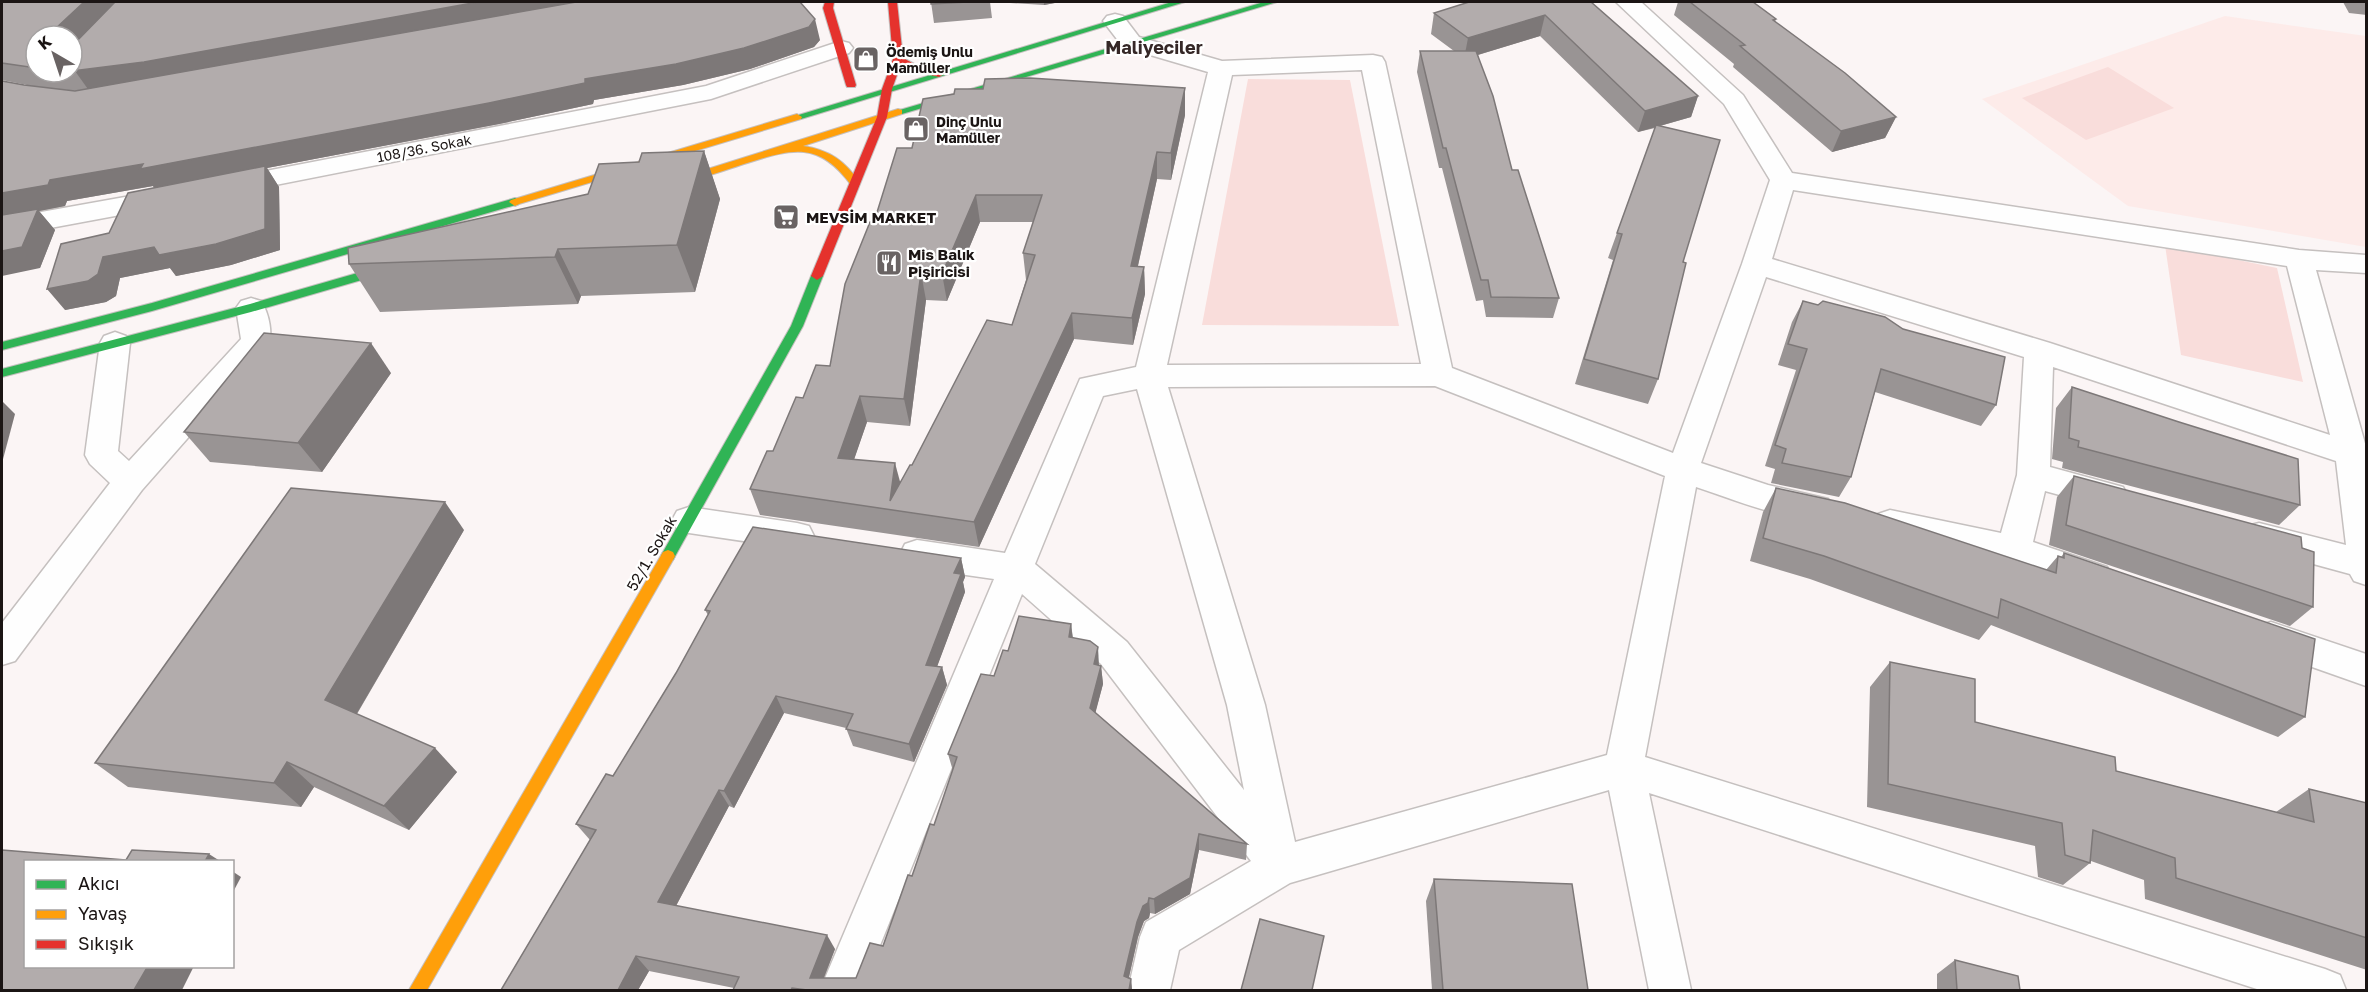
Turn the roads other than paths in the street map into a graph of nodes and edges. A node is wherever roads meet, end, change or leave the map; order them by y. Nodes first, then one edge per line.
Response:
1 (829, 2) edge
2 (892, 2) edge
3 (1180, 2) edge
4 (1272, 2) edge
5 (1628, 2) edge
6 (1115, 21) junction
7 (1131, 42) junction
8 (842, 48) junction
9 (898, 59) junction
10 (1221, 68) junction
11 (939, 74) junction
12 (851, 85) junction
13 (868, 95) junction
14 (886, 95) junction
15 (931, 102) junction
16 (825, 109) junction
17 (882, 117) junction
18 (788, 147) junction
19 (1783, 180) junction
20 (855, 183) junction
21 (656, 188) edge
22 (2, 228) edge
23 (2299, 259) junction
24 (409, 262) edge
25 (1756, 264) junction
26 (2367, 264) edge
27 (251, 308) junction
28 (116, 343) junction
29 (2, 346) edge
30 (2039, 351) junction
31 (2, 373) edge
32 (1438, 375) junction
33 (1149, 376) junction
34 (2359, 456) edge
35 (1683, 470) junction
36 (2033, 475) junction
37 (130, 481) junction
38 (2136, 502) edge
39 (689, 520) junction
40 (2227, 527) edge
41 (830, 541) edge
42 (2014, 549) junction
43 (889, 550) edge
44 (2366, 568) edge
45 (1017, 569) junction
46 (2124, 587) edge
47 (2245, 628) edge
48 (2, 650) edge
49 (2367, 670) edge
50 (1624, 768) junction
51 (1280, 866) junction
52 (418, 990) edge
53 (841, 990) edge
54 (1149, 990) edge
55 (1670, 990) edge
56 (2325, 990) edge

1 - 8 main road
2 - 9 main road
3 - 6 main road
4 - 7 main road
5 - 19 street
6 - 7 street
6 - 11 main road
7 - 10 street
7 - 15 main road
8 - 12 main road
8 - 22 street, 108/36. Sokak
9 - 11 main road
9 - 14 main road, 52/1. Sokak
10 - 32 street
10 - 33 street
11 - 14 main road
12 - 13 main road
12 - 16 main road
13 - 14 main road
13 - 16 main road
14 - 15 main road
14 - 17 main road, 52/1. Sokak
15 - 17 main road
16 - 29 main road
17 - 18 main road
17 - 20 main road, 52/1. Sokak
18 - 20 main road
18 - 21 main road
19 - 23 street
19 - 25 street
20 - 39 main road, 52/1. Sokak
23 - 26 street
23 - 34 street
24 - 27 main road
25 - 30 street
25 - 35 street
27 - 28 main road
27 - 37 street
28 - 31 main road
28 - 37 street
30 - 34 street
30 - 36 street
32 - 33 street
32 - 35 street
33 - 45 street
33 - 51 street
34 - 44 street
35 - 42 street
35 - 50 street
36 - 38 street
36 - 42 street
37 - 48 street
39 - 41 street
39 - 52 main road, 52/1. Sokak
40 - 44 street
42 - 46 street
43 - 45 street
45 - 51 street
45 - 53 street
47 - 49 street
50 - 51 street
50 - 55 street
50 - 56 street
51 - 54 street

